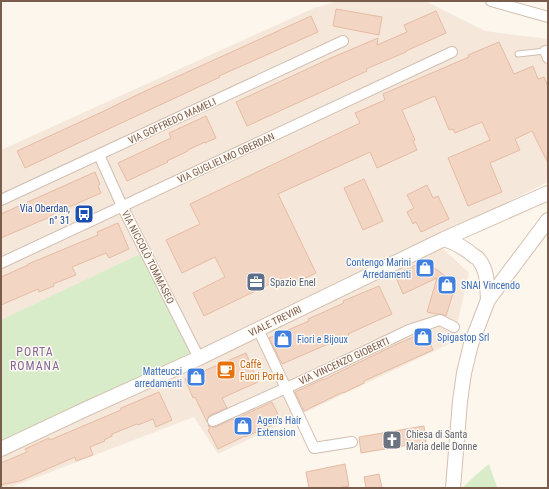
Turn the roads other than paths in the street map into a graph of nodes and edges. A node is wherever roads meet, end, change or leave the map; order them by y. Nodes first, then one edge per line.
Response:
1 (491, 1) edge
2 (548, 17) edge
3 (342, 42) dead end
4 (452, 52) dead end
5 (518, 54) dead end
6 (546, 55) edge
7 (99, 155) junction
8 (548, 192) edge
9 (1, 200) edge
10 (122, 206) junction
11 (548, 220) edge
12 (444, 239) junction
13 (1, 263) edge
14 (488, 300) junction
15 (454, 327) dead end
16 (258, 329) junction
17 (199, 358) junction
18 (286, 388) junction
19 (213, 420) dead end
20 (352, 442) dead end
21 (1, 449) edge
22 (453, 482) edge

1 - 2 street
3 - 7 street, VIA GOFFREDO MAMELI
4 - 10 street, VIA GUGLIELMO OBERDAN
5 - 6 lane
7 - 9 street, VIA GOFFREDO MAMELI
7 - 10 street, VIA NICCOLÒ TOMMASEO
8 - 12 street, VIALE TREVIRI
10 - 13 street, VIA GUGLIELMO OBERDAN
10 - 17 street, VIA NICCOLÒ TOMMASEO
11 - 14 street
12 - 14 street
12 - 16 street, VIALE TREVIRI
14 - 22 street
15 - 18 street, VIA VINCENZO GIOBERTI
16 - 17 street, VIALE TREVIRI
16 - 18 street
17 - 21 street, VIALE TREVIRI
18 - 19 street, VIA VINCENZO GIOBERTI
18 - 20 street

